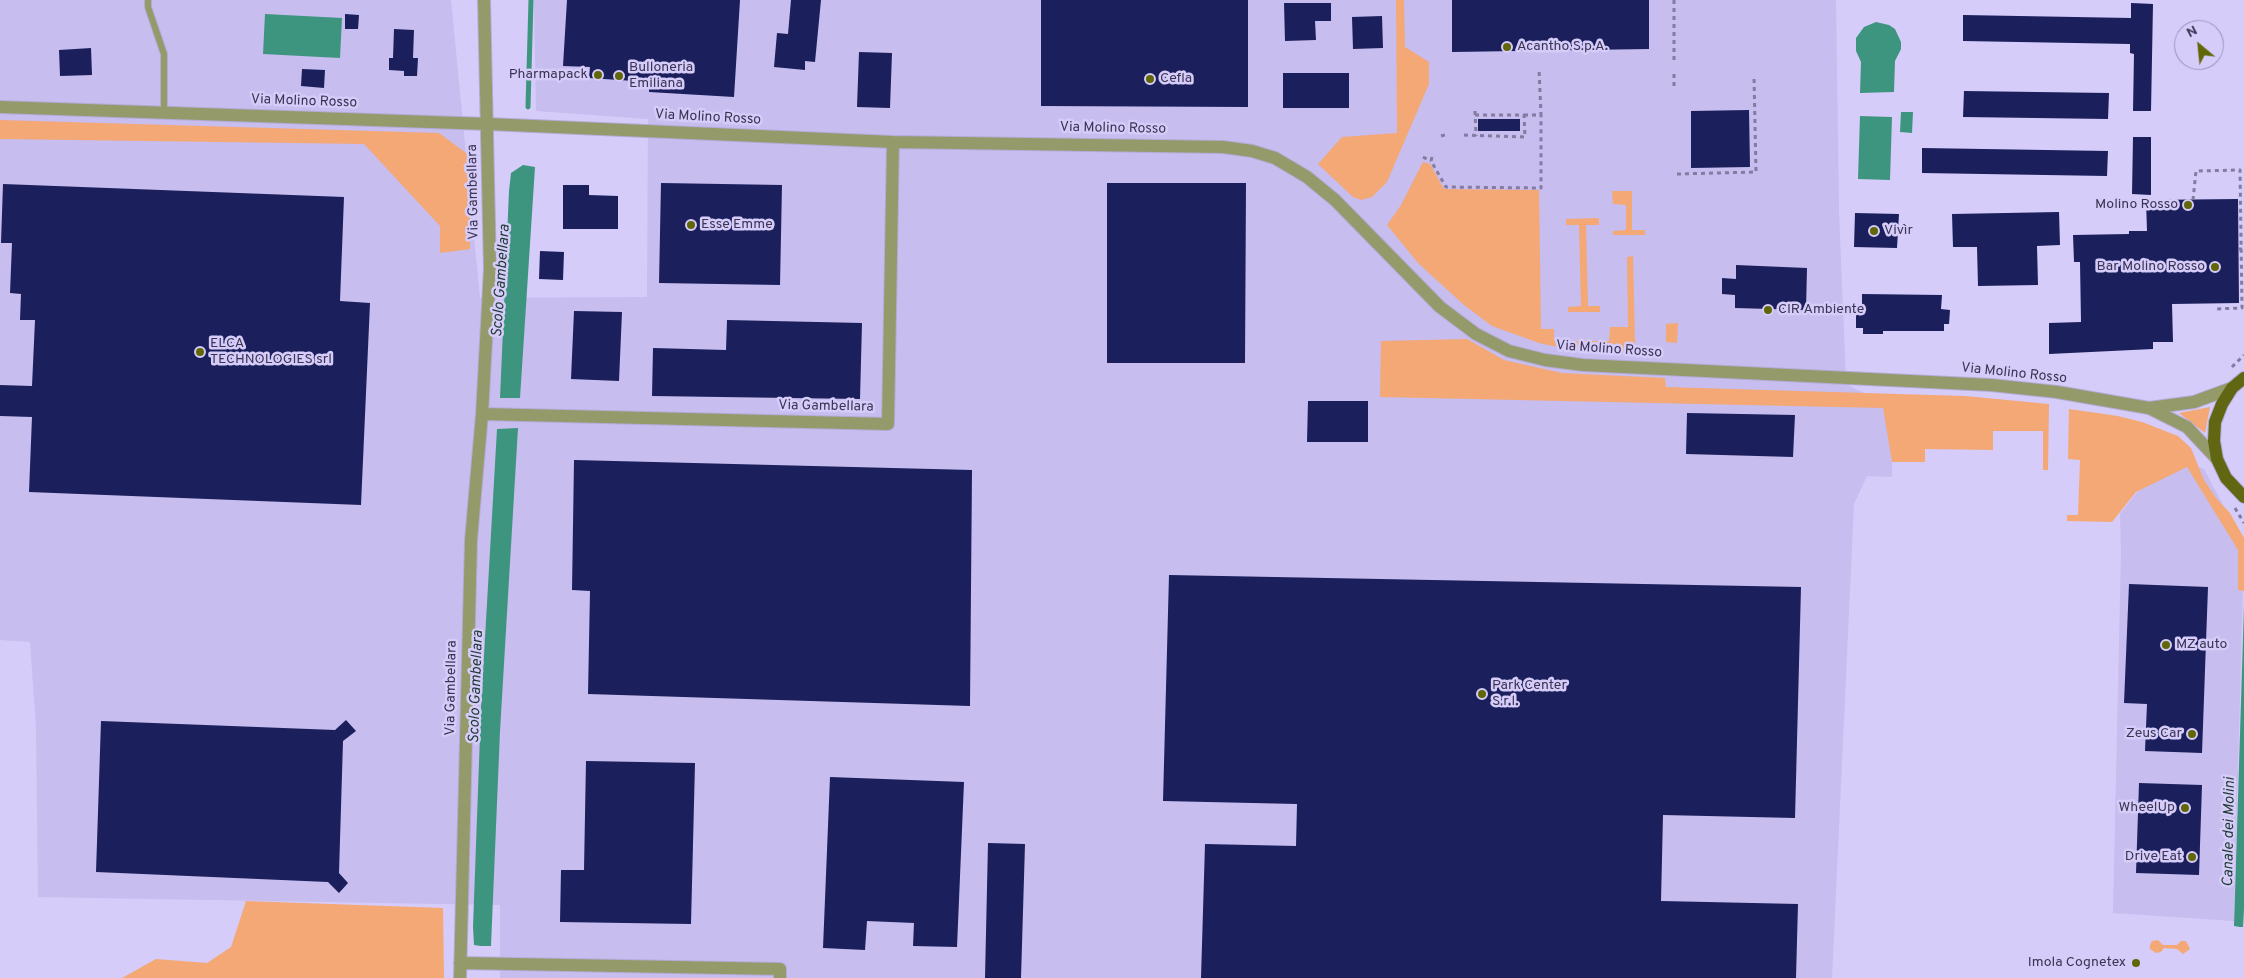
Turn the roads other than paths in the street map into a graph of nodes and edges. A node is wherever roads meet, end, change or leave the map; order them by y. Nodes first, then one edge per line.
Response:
1 (148, 0) edge
2 (484, 0) edge
3 (0, 107) edge
4 (164, 112) junction
5 (488, 124) junction
6 (894, 142) junction
7 (2244, 378) edge
8 (2232, 388) junction
9 (2149, 408) junction
10 (482, 414) junction
11 (2217, 459) junction
12 (2243, 496) edge
13 (460, 963) junction
14 (460, 978) edge
15 (780, 978) edge

1 - 4 lane
2 - 5 street, Via Gambellara
3 - 4 street, Via Molino Rosso
4 - 5 street, Via Molino Rosso
5 - 6 street, Via Molino Rosso
5 - 10 street, Via Gambellara
6 - 9 street, Via Molino Rosso
6 - 10 street, Via Gambellara
7 - 8 main road
8 - 9 street, Via Molino Rosso
8 - 11 main road
9 - 11 street, Via Molino Rosso
10 - 13 street, Via Gambellara
11 - 12 main road
13 - 14 street, Via Gambellara
13 - 15 street

